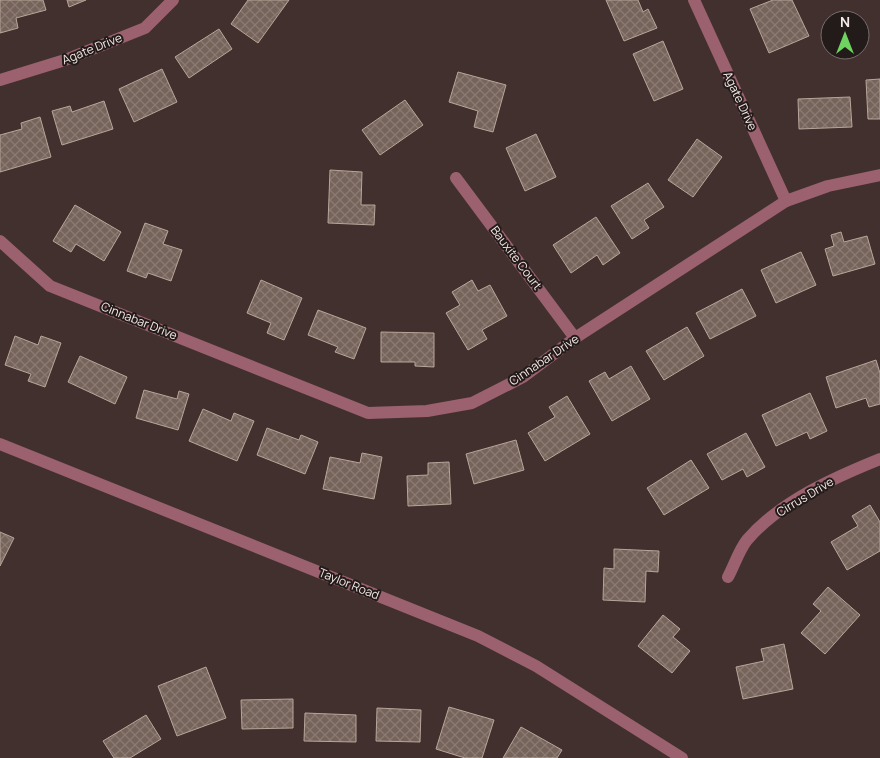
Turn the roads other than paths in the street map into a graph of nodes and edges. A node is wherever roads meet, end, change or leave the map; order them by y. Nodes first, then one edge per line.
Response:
1 (174, 0) edge
2 (694, 0) edge
3 (0, 80) edge
4 (880, 175) edge
5 (456, 178) dead end
6 (786, 201) junction
7 (0, 241) edge
8 (576, 338) junction
9 (0, 444) edge
10 (880, 459) edge
11 (728, 577) dead end
12 (682, 758) edge

1 - 3 street, Agate Drive
2 - 6 street, Agate Drive
4 - 6 street, Cinnabar Drive
5 - 8 street, Bauxite Court
6 - 8 street, Cinnabar Drive
7 - 8 street, Cinnabar Drive
9 - 12 street, Taylor Road
10 - 11 street, Cirrus Drive

